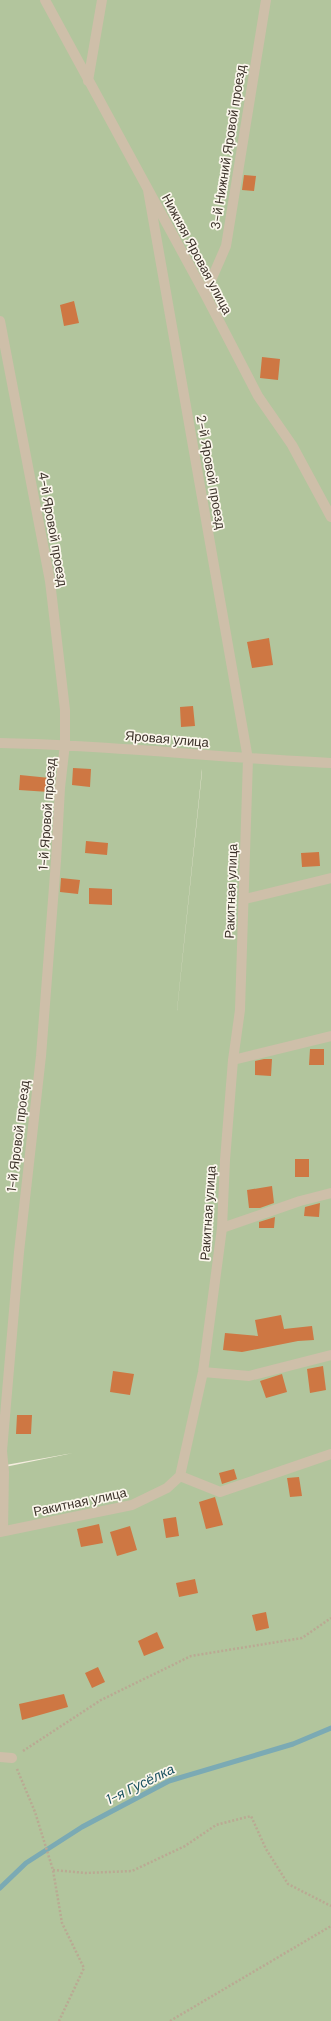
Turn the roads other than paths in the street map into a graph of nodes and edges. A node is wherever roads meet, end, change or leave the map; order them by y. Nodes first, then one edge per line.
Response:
1 (45, 0) edge
2 (102, 0) edge
3 (266, 0) edge
4 (88, 81) junction
5 (148, 190) junction
6 (205, 294) junction
7 (0, 321) edge
8 (331, 517) edge
9 (0, 743) edge
10 (65, 744) junction
11 (248, 759) junction
12 (331, 763) edge
13 (331, 878) edge
14 (244, 899) junction
15 (331, 1036) edge
16 (233, 1060) junction
17 (331, 1193) edge
18 (222, 1228) junction
19 (331, 1355) edge
20 (203, 1372) junction
21 (331, 1454) edge
22 (180, 1476) junction
23 (1, 1531) edge
24 (0, 1757) edge
25 (12, 1758) road end

1 - 4 street, Нижняя Яровая улица
2 - 4 street
3 - 6 street, 3-й Нижний Яровой проезд
4 - 5 street, Нижняя Яровая улица
5 - 6 street, Нижняя Яровая улица
5 - 11 street, 2-й Яровой проезд
6 - 8 street, Нижняя Яровая улица
7 - 10 street, 4-й Яровой проезд
9 - 10 street, Яровая улица
10 - 11 street, Яровая улица
10 - 23 street, 1-й Яровой проезд
11 - 12 street, Яровая улица
11 - 14 street, Ракитная улица
13 - 14 street
14 - 16 street, Ракитная улица
15 - 16 street
16 - 18 street, Ракитная улица
17 - 18 street
18 - 20 street, Ракитная улица
19 - 20 street
20 - 22 street, Ракитная улица
21 - 22 street
22 - 23 street, Ракитная улица
24 - 25 street

